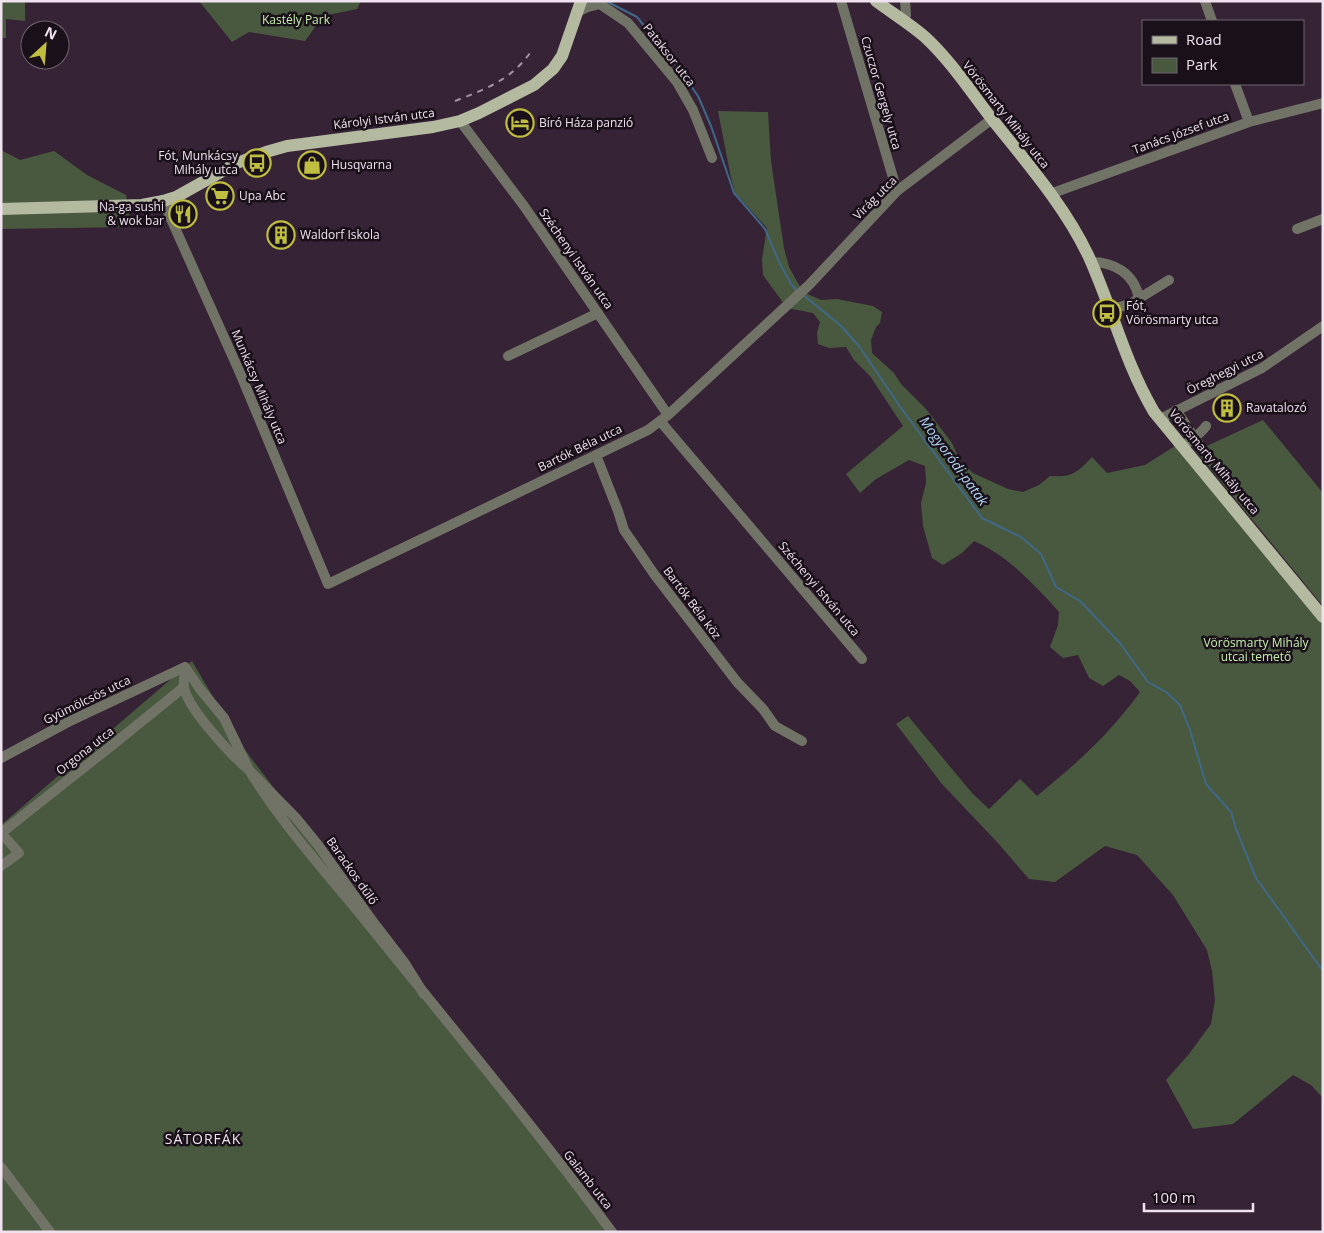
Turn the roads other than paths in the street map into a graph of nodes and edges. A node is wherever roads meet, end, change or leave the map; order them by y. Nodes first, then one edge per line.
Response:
1 (841, 1) edge
2 (876, 1) edge
3 (905, 1) edge
4 (1205, 1) edge
5 (579, 7) edge
6 (1212, 20) edge
7 (904, 21) junction
8 (1235, 85) edge
9 (1323, 103) edge
10 (992, 119) junction
11 (460, 121) junction
12 (1248, 122) junction
13 (712, 158) dead end
14 (897, 191) junction
15 (1050, 194) junction
16 (163, 201) junction
17 (1, 209) edge
18 (1323, 219) edge
19 (1297, 229) dead end
20 (1091, 262) junction
21 (1169, 280) dead end
22 (803, 291) joint
23 (1139, 298) junction
24 (1109, 310) junction
25 (598, 313) junction
26 (1323, 326) edge
27 (508, 356) dead end
28 (1176, 410) junction
29 (664, 418) junction
30 (1160, 419) junction
31 (1206, 426) dead end
32 (1198, 442) junction
33 (1183, 447) junction
34 (596, 455) junction
35 (328, 584) joint
36 (1323, 617) edge
37 (862, 659) dead end
38 (185, 667) junction
39 (184, 687) junction
40 (802, 741) dead end
41 (1, 758) edge
42 (249, 770) junction
43 (1, 833) edge
44 (1, 866) edge
45 (544, 1144) joint
46 (1, 1167) edge
47 (50, 1232) edge
48 (612, 1232) edge

1 - 14 street, Czuczor Gergely utca
2 - 7 main road, Vörösmarty Mihály utca
3 - 7 street
4 - 6 street
5 - 11 main road, Károlyi István utca
5 - 13 street, Pataksor utca
7 - 10 main road, Vörösmarty Mihály utca
8 - 12 street
9 - 12 street, Tanács József utca
10 - 14 street, Virág utca
10 - 15 main road, Vörösmarty Mihály utca
11 - 16 main road, Károlyi István utca
11 - 25 street, Széchenyi István utca
12 - 15 street, Tanács József utca
14 - 22 street, Virág utca
15 - 20 main road, Vörösmarty Mihály utca
16 - 17 main road, Károlyi István utca
16 - 35 street, Munkácsy Mihály utca
18 - 19 street
20 - 23 street
20 - 24 main road, Vörösmarty Mihály utca
21 - 23 street
22 - 29 street, Bartók Béla utca
23 - 24 street
24 - 30 main road, Vörösmarty Mihály utca
25 - 27 street
25 - 29 street, Széchenyi István utca
26 - 28 street, Öreghegyi utca
28 - 30 street, Öreghegyi utca
28 - 32 street
29 - 34 street, Bartók Béla utca
29 - 37 street, Széchenyi István utca
30 - 33 main road, Vörösmarty Mihály utca
31 - 32 street
32 - 33 street
33 - 36 main road, Vörösmarty Mihály utca
34 - 35 street, Bartók Béla utca
34 - 40 street, Bartók Béla köz
38 - 39 street
38 - 41 street, Gyümölcsös utca
38 - 42 street, Barackos dűlő
39 - 42 street, Barackos dűlő
39 - 43 street, Orgona utca
42 - 45 street, Barackos dűlő
43 - 44 street
45 - 48 street, Galamb utca
46 - 47 street

